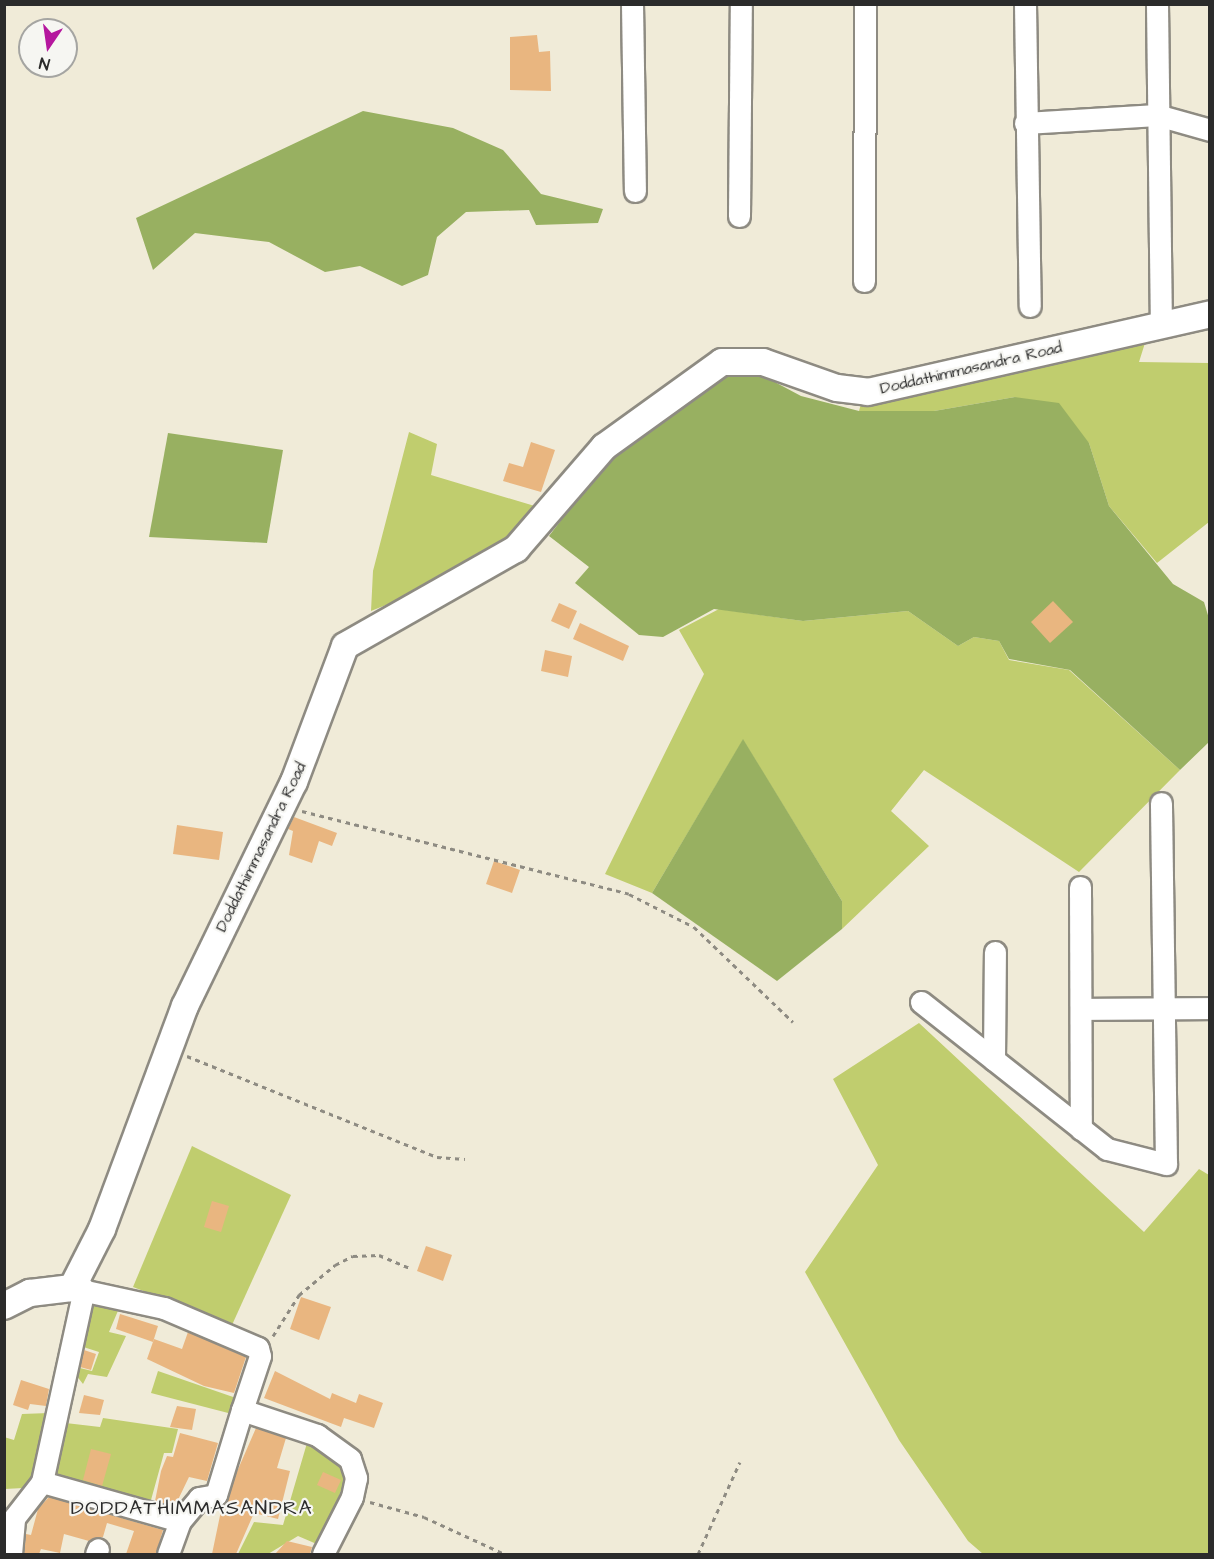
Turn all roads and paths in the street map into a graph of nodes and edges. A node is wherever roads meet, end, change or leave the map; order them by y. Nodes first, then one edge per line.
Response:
1 (632, 4) edge
2 (741, 4) edge
3 (865, 4) edge
4 (1025, 4) edge
5 (1157, 4) edge
6 (1157, 115) junction
7 (1025, 123) junction
8 (1209, 130) edge
9 (635, 191) dead end
10 (739, 216) dead end
11 (864, 281) dead end
12 (1030, 306) dead end
13 (1209, 314) edge
14 (1161, 322) junction
15 (1161, 803) dead end
16 (283, 807) junction
17 (1080, 887) dead end
18 (995, 952) dead end
19 (921, 1002) dead end
20 (1164, 1008) junction
21 (1209, 1008) edge
22 (1081, 1010) junction
23 (793, 1022) dead end
24 (168, 1048) junction
25 (994, 1060) junction
26 (1081, 1129) junction
27 (465, 1159) dead end
28 (409, 1268) dead end
29 (78, 1288) junction
30 (4, 1306) edge
31 (259, 1353) junction
32 (242, 1410) junction
33 (740, 1462) dead end
34 (42, 1482) junction
35 (352, 1497) junction
36 (9, 1517) edge
37 (180, 1521) junction
38 (11, 1554) edge
39 (168, 1554) edge
40 (323, 1554) edge
41 (505, 1554) edge
42 (698, 1554) edge

1 - 9 street
2 - 10 street
3 - 11 street
4 - 7 street
5 - 6 street
6 - 7 street
6 - 8 street
6 - 14 street
7 - 12 street
13 - 14 street, Doddathimmasandra Road
14 - 16 street, Doddathimmasandra Road
15 - 20 street
16 - 23 path
16 - 24 street, Doddathimmasandra Road
17 - 22 street
18 - 25 street
19 - 25 street
20 - 21 street
20 - 22 street
20 - 26 street
22 - 26 street
24 - 27 path
24 - 29 street, Doddathimmasandra Road
25 - 26 street
28 - 31 path
29 - 30 street
29 - 31 street
29 - 34 street
31 - 32 street
32 - 35 street
32 - 37 street
33 - 42 path
34 - 36 street
34 - 37 street
35 - 40 street
35 - 41 path
36 - 38 street
37 - 39 street

